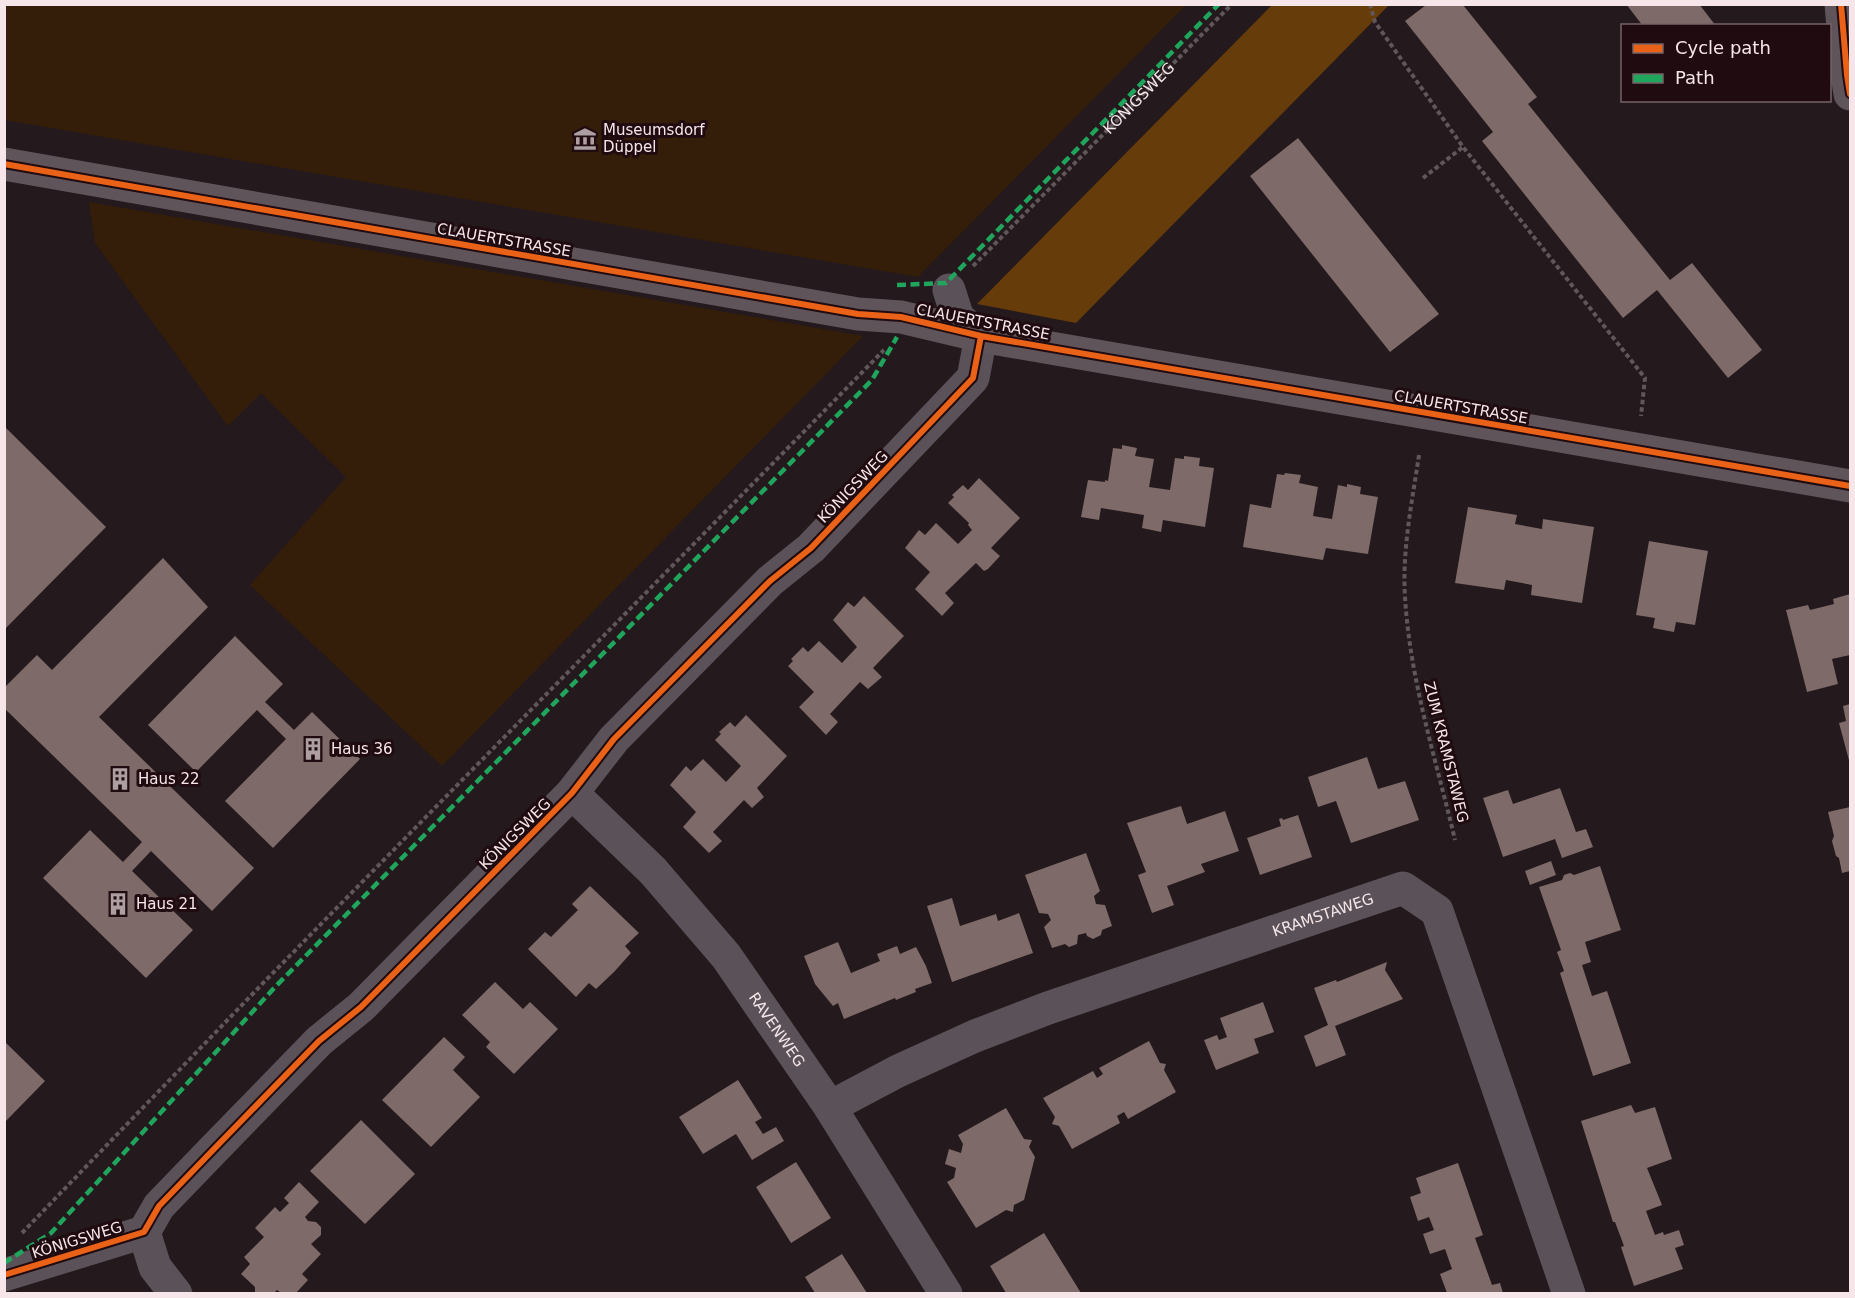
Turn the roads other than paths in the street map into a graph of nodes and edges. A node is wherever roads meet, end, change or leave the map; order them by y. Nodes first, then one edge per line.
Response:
1 (1841, 4) edge
2 (1851, 94) edge
3 (4, 164) edge
4 (949, 290) road end
5 (981, 336) junction
6 (1851, 486) edge
7 (572, 793) junction
8 (830, 1107) junction
9 (144, 1232) junction
10 (4, 1275) edge
11 (176, 1293) edge
12 (946, 1293) edge
13 (1569, 1293) edge

1 - 2 street
3 - 5 street, CLAUERTSTRASSE
4 - 5 street
5 - 6 street, CLAUERTSTRASSE
5 - 7 street, KÖNIGSWEG
7 - 8 street, RAVENWEG
7 - 9 street, KÖNIGSWEG
8 - 12 street, RAVENWEG
8 - 13 street, KRAMSTAWEG
9 - 10 street, KÖNIGSWEG
9 - 11 street

